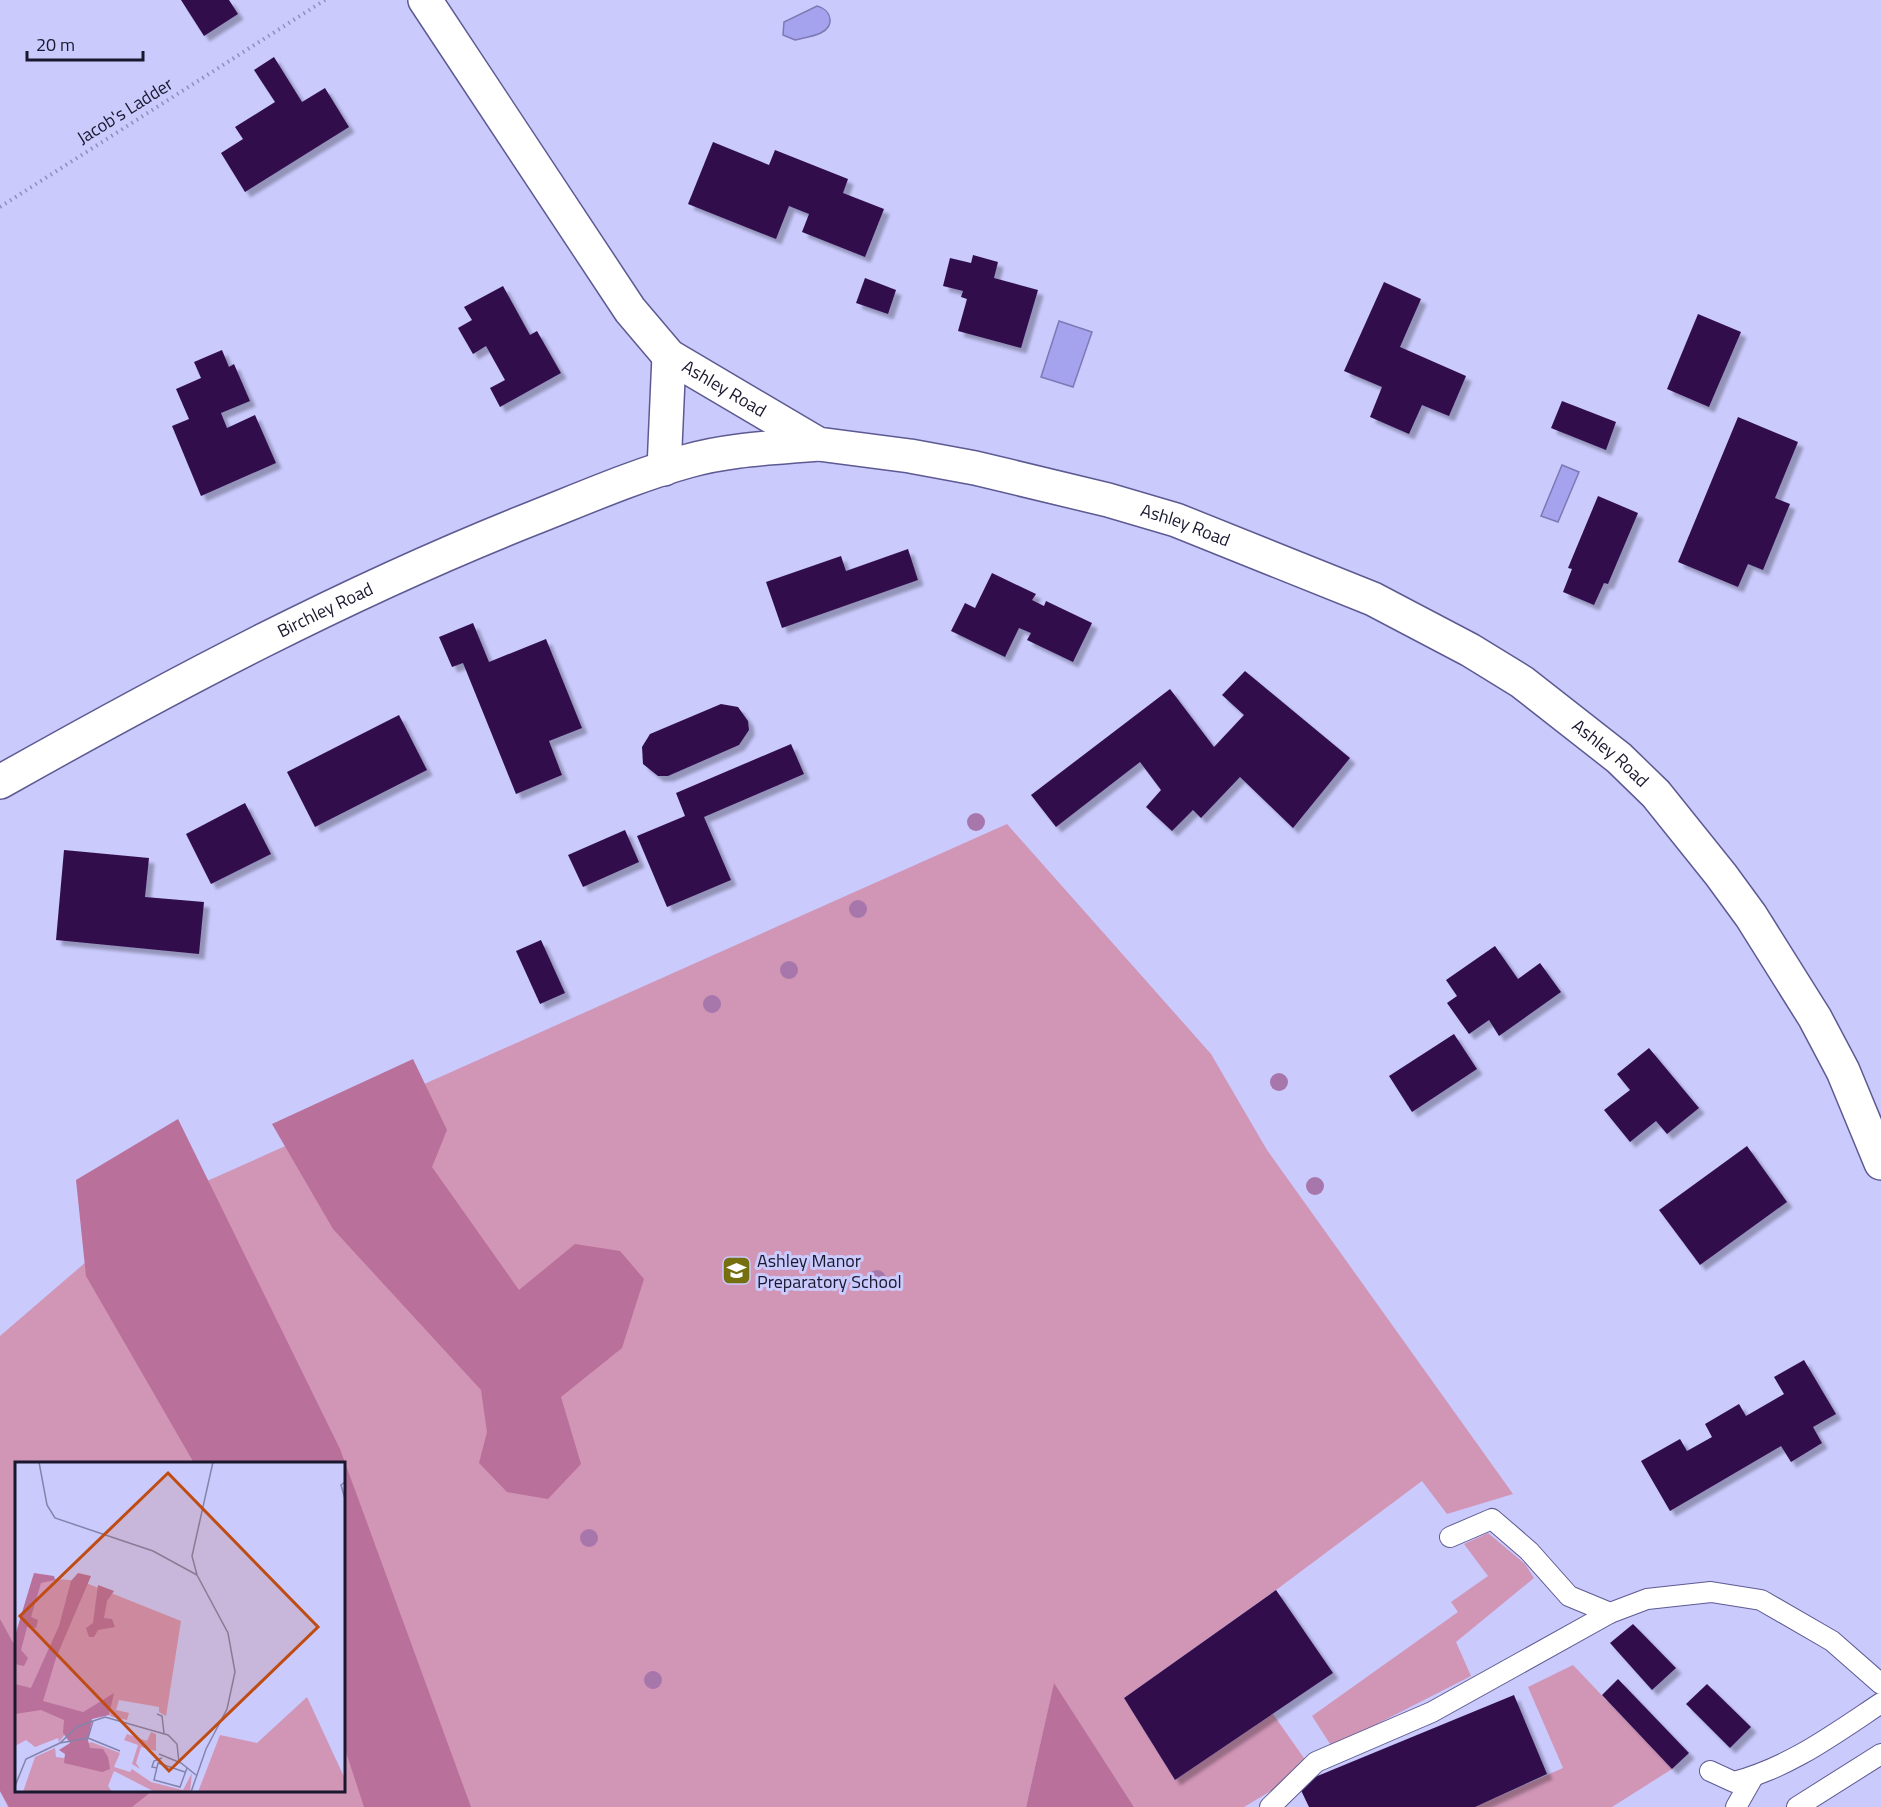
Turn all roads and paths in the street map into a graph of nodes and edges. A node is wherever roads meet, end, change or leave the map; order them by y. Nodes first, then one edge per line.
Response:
1 (326, 0) edge
2 (425, 0) edge
3 (0, 207) edge
4 (669, 356) junction
5 (818, 444) junction
6 (664, 469) junction
7 (0, 782) edge
8 (1881, 1163) edge
9 (1450, 1537) dead end
10 (1610, 1613) junction
11 (1881, 1684) edge
12 (1881, 1703) edge
13 (1881, 1754) edge
14 (1710, 1771) dead end
15 (1753, 1777) junction
16 (1272, 1807) edge
17 (1736, 1807) edge
18 (1797, 1807) edge

1 - 3 path, Jacob's Ladder
2 - 4 street, Ashley Road
4 - 5 street, Ashley Road
4 - 6 street
5 - 6 street, Birchley Road
5 - 8 street, Ashley Road
6 - 7 street, Birchley Road
9 - 10 lane
10 - 11 lane
10 - 16 lane
12 - 15 lane
13 - 18 lane
14 - 15 lane
15 - 17 lane

